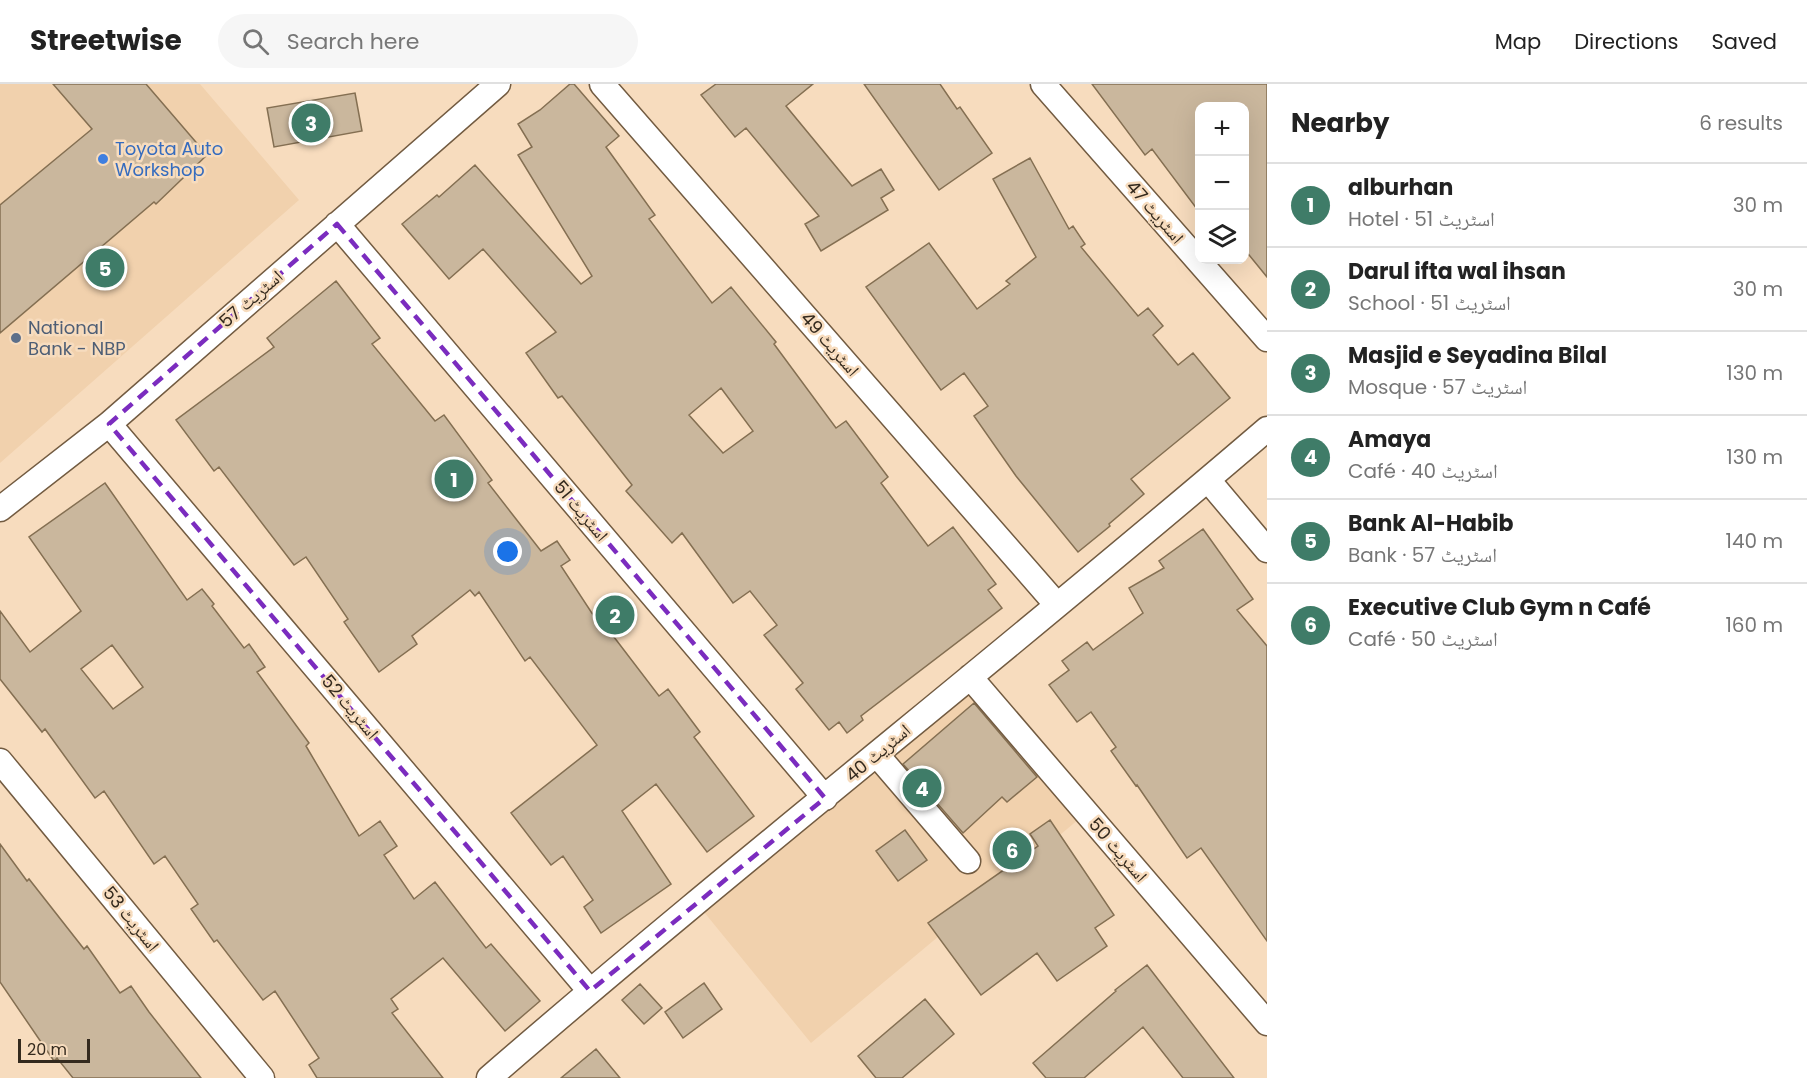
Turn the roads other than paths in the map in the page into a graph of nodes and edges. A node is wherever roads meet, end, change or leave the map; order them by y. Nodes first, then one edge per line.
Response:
1 (498, 84) edge
2 (602, 84) edge
3 (1043, 84) edge
4 (337, 224) junction
5 (1267, 339) edge
6 (109, 424) junction
7 (1267, 429) edge
8 (1208, 480) junction
9 (0, 509) edge
10 (1267, 550) edge
11 (1057, 604) junction
12 (970, 677) junction
13 (877, 755) junction
14 (0, 761) edge
15 (825, 798) junction
16 (968, 861) dead end
17 (590, 991) junction
18 (1267, 1023) edge
19 (262, 1078) edge
20 (489, 1078) edge

1 - 4 street, اسٹریٹ 57
2 - 11 street, اسٹریٹ 49
3 - 5 street, اسٹریٹ 47
4 - 6 street, اسٹریٹ 57
4 - 15 street, اسٹریٹ 51
6 - 9 street, اسٹریٹ 57
6 - 17 street, اسٹریٹ 52
7 - 8 street, اسٹریٹ 40
8 - 10 street
8 - 11 street, اسٹریٹ 40
11 - 12 street, اسٹریٹ 40
12 - 13 street, اسٹریٹ 40
12 - 18 street, اسٹریٹ 50
13 - 15 street, اسٹریٹ 40
13 - 16 street
14 - 19 street, اسٹریٹ 53
15 - 17 street, اسٹریٹ 40
17 - 20 street, اسٹریٹ 40

